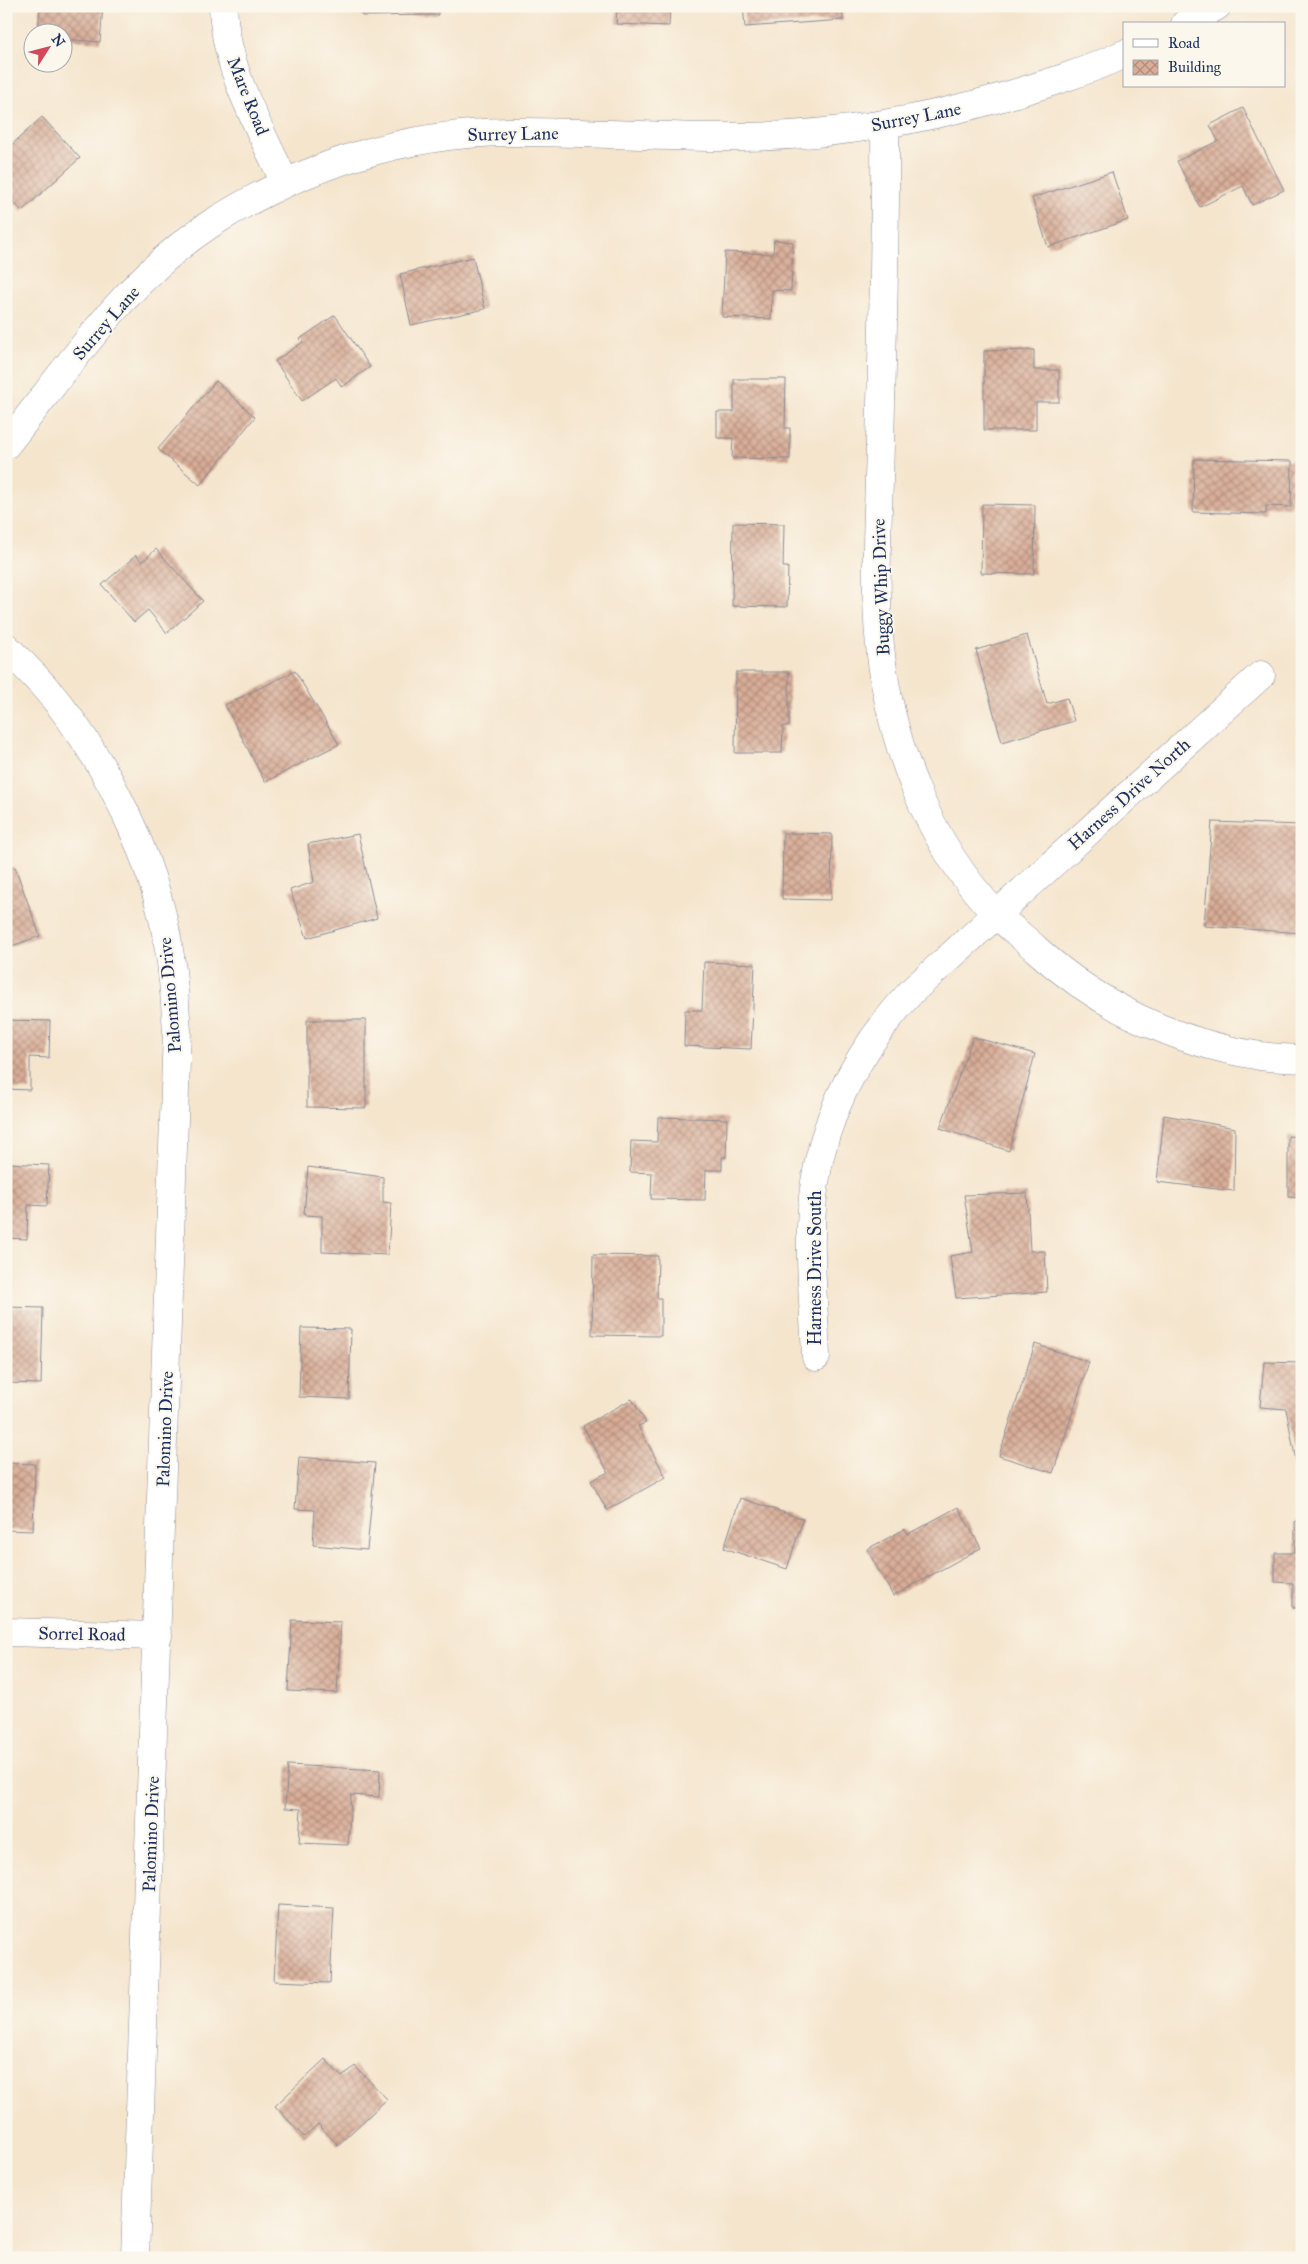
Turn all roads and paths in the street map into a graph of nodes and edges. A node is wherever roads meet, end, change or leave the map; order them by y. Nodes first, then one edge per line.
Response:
1 (223, 6) edge
2 (1217, 6) edge
3 (1189, 22) edge
4 (1123, 54) edge
5 (885, 124) junction
6 (285, 183) junction
7 (6, 445) edge
8 (6, 647) edge
9 (1261, 675) dead end
10 (997, 914) junction
11 (1302, 1059) edge
12 (816, 1357) dead end
13 (6, 1632) edge
14 (158, 1636) junction
15 (135, 2258) edge

1 - 6 street, Mare Road
2 - 3 street
4 - 5 street, Surrey Lane
5 - 6 street, Surrey Lane
5 - 10 street, Buggy Whip Drive
6 - 7 street, Surrey Lane
8 - 14 street, Palomino Drive
9 - 10 street, Harness Drive North
10 - 11 street, Buggy Whip Drive
10 - 12 street, Harness Drive South
13 - 14 street, Sorrel Road
14 - 15 street, Palomino Drive

